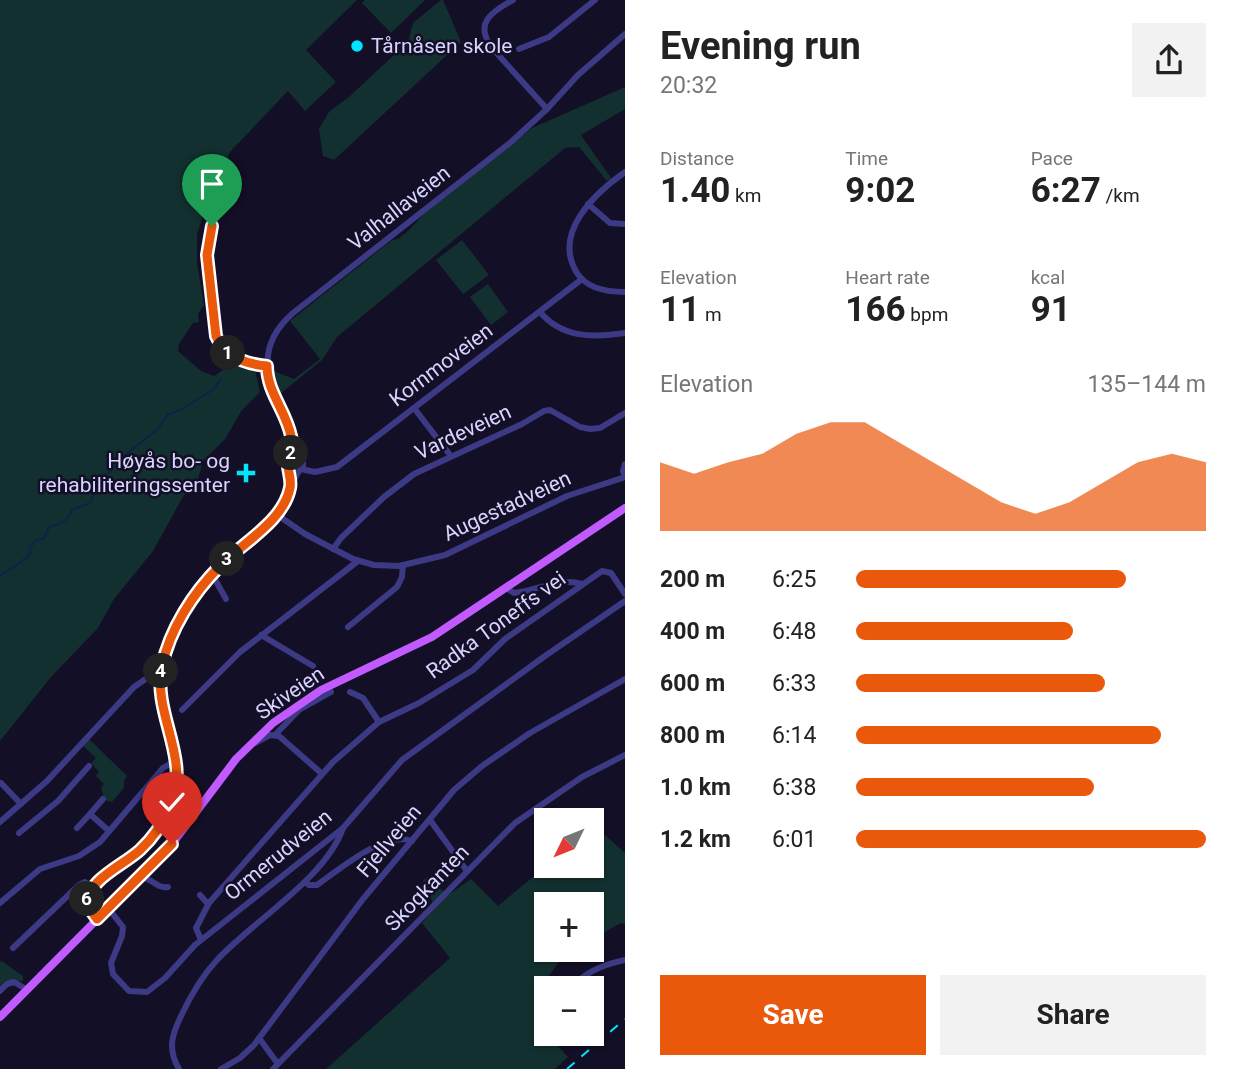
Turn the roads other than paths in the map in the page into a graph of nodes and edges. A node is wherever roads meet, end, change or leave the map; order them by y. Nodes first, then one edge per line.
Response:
1 (513, 0) edge
2 (594, 0) edge
3 (625, 34) edge
4 (519, 49) dead end
5 (547, 109) junction
6 (625, 172) edge
7 (226, 201) dead end
8 (588, 204) junction
9 (625, 224) edge
10 (582, 279) junction
11 (625, 292) edge
12 (540, 312) junction
13 (625, 334) edge
14 (267, 366) junction
15 (414, 408) junction
16 (625, 413) edge
17 (292, 437) junction
18 (450, 455) junction
19 (290, 457) junction
20 (301, 464) junction
21 (625, 464) edge
22 (290, 468) junction
23 (625, 477) edge
24 (291, 486) junction
25 (625, 508) edge
26 (276, 514) junction
27 (333, 549) junction
28 (358, 561) junction
29 (403, 565) junction
30 (212, 574) junction
31 (582, 584) junction
32 (506, 588) junction
33 (625, 594) edge
34 (226, 599) dead end
35 (625, 601) edge
36 (348, 627) dead end
37 (261, 635) junction
38 (313, 666) dead end
39 (161, 677) junction
40 (625, 679) edge
41 (331, 692) dead end
42 (350, 692) dead end
43 (182, 710) dead end
44 (379, 722) junction
45 (275, 735) junction
46 (250, 743) junction
47 (625, 755) edge
48 (177, 760) junction
49 (89, 766) dead end
50 (321, 773) junction
51 (1, 783) edge
52 (103, 799) dead end
53 (21, 804) junction
54 (90, 814) junction
55 (430, 820) junction
56 (0, 822) edge
57 (77, 828) dead end
58 (342, 828) junction
59 (109, 831) junction
60 (19, 833) dead end
61 (412, 841) junction
62 (467, 871) junction
63 (139, 877) junction
64 (304, 881) junction
65 (93, 887) junction
66 (168, 887) dead end
67 (200, 895) dead end
68 (0, 902) edge
69 (208, 904) junction
70 (108, 908) junction
71 (97, 919) junction
72 (201, 940) junction
73 (13, 948) dead end
74 (625, 960) edge
75 (586, 976) edge
76 (0, 991) edge
77 (23, 992) junction
78 (0, 1011) edge
79 (0, 1017) edge
80 (259, 1038) junction
81 (276, 1066) edge
82 (179, 1069) edge
83 (221, 1069) edge

1 - 5 street
2 - 4 street
3 - 5 street, Valhallaveien
5 - 14 street, Valhallaveien
6 - 8 street
7 - 14 street
8 - 9 street
8 - 10 street
10 - 11 street
10 - 12 street, Kornmoveien
12 - 13 street
12 - 15 street, Kornmoveien
14 - 17 street
15 - 18 street
15 - 20 street, Kornmoveien
16 - 18 street, Vardeveien
17 - 19 street
17 - 20 street
18 - 27 street, Vardeveien
19 - 20 street
19 - 22 street
20 - 22 street
20 - 24 street
21 - 23 street
22 - 24 street
23 - 29 street, Augestadveien
24 - 26 street
25 - 32 main road, Skiveien
26 - 27 street, Augestadveien
26 - 30 street
27 - 28 street, Augestadveien
28 - 29 street, Augestadveien
28 - 37 street
29 - 36 street
30 - 34 street
30 - 39 street
31 - 32 street
31 - 33 street, Radka Toneffs vei
31 - 44 street, Radka Toneffs vei
32 - 46 main road, Skiveien
35 - 58 street, Ormerudveien
37 - 38 street
37 - 43 street
39 - 48 street
39 - 53 street
40 - 55 street, Fjellveien
41 - 45 street
42 - 44 street
44 - 50 street, Radka Toneffs vei
45 - 46 street
45 - 50 street
46 - 63 main road, Skiveien
47 - 62 street, Skogkanten
48 - 59 street
48 - 65 street
49 - 60 street
50 - 69 street, Radka Toneffs vei
51 - 53 street
52 - 54 street
53 - 56 street
54 - 57 street
54 - 59 street
55 - 61 street, Fjellveien
55 - 62 street
58 - 64 street
58 - 72 street, Ormerudveien
59 - 68 street
61 - 64 street
61 - 80 street, Fjellveien
62 - 81 street, Skogkanten
63 - 66 street
63 - 70 main road, Skiveien
64 - 82 street
65 - 71 street
65 - 73 street
67 - 69 street
69 - 72 street, Radka Toneffs vei
70 - 71 main road, Skiveien
70 - 72 street, Ormerudveien
71 - 77 main road, Skiveien
74 - 75 street
76 - 77 street
77 - 78 main road
77 - 79 main road
80 - 81 street
80 - 83 street, Fjellveien

